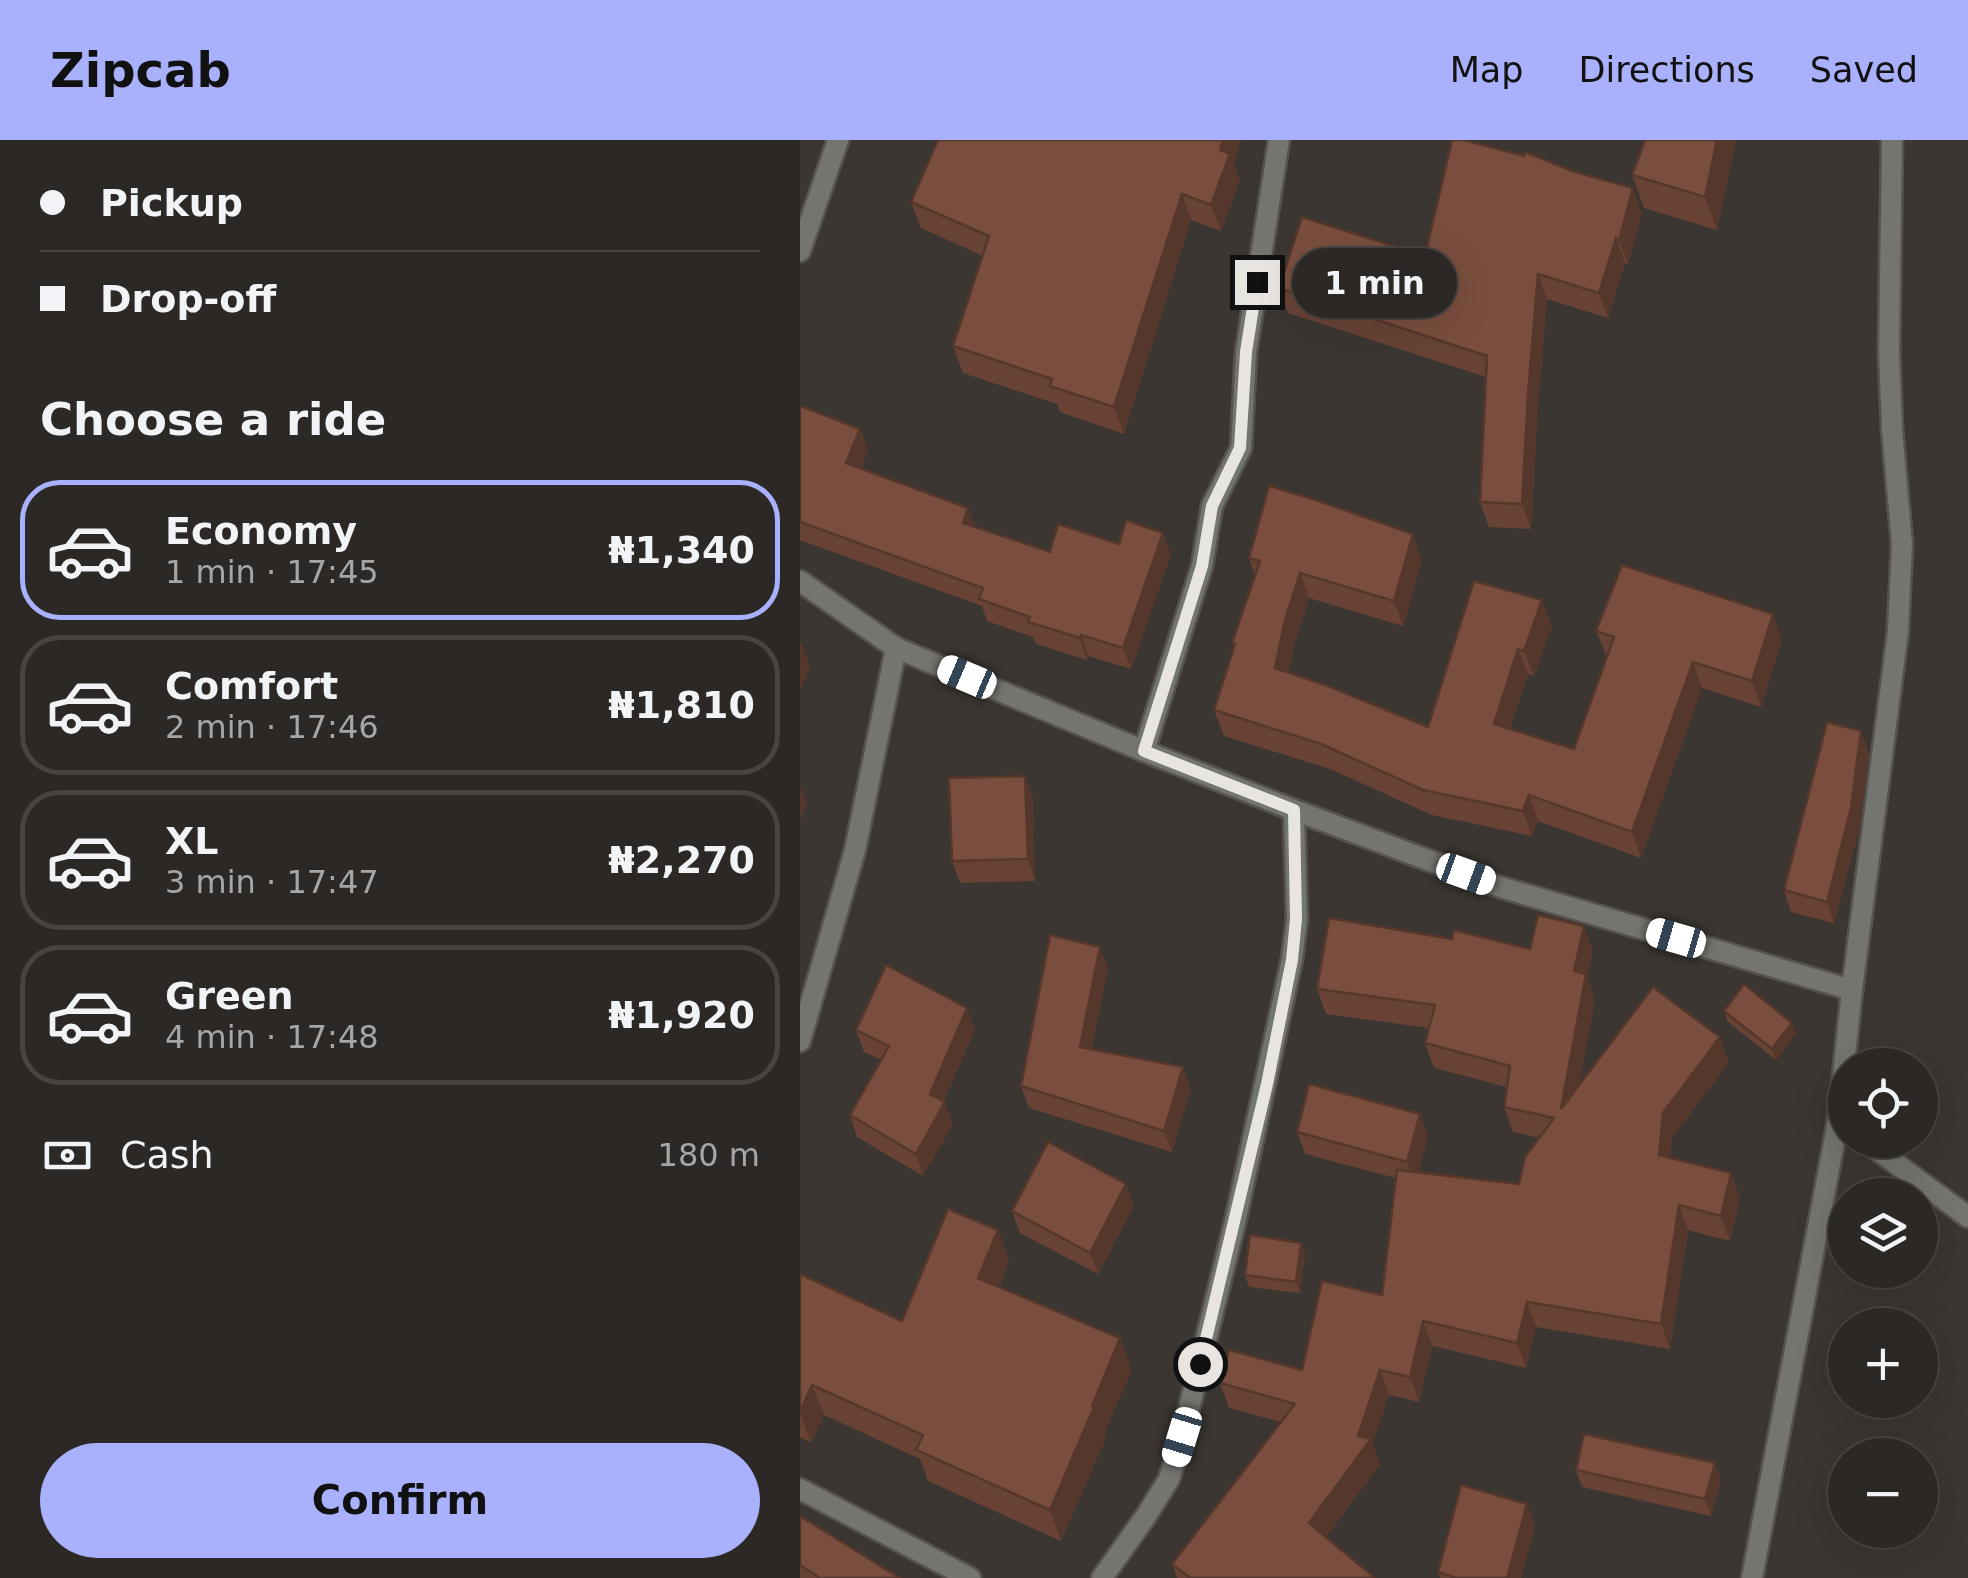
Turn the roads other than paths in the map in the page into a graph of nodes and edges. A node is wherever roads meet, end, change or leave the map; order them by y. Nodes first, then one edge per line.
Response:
1 (838, 140) edge
2 (1279, 140) edge
3 (1892, 140) edge
4 (800, 251) edge
5 (800, 582) edge
6 (896, 648) junction
7 (1144, 751) junction
8 (1294, 810) junction
9 (1852, 990) junction
10 (800, 1042) edge
11 (1848, 1048) edge
12 (1835, 1158) edge
13 (1888, 1158) edge
14 (1968, 1217) edge
15 (800, 1489) edge
16 (970, 1578) edge
17 (1102, 1578) edge
18 (1752, 1578) edge

1 - 4 street
2 - 7 street
3 - 9 street
5 - 6 street
6 - 7 street
6 - 10 street
7 - 8 street
8 - 9 street
8 - 17 street
9 - 11 street
12 - 18 street
13 - 14 street
15 - 16 street

